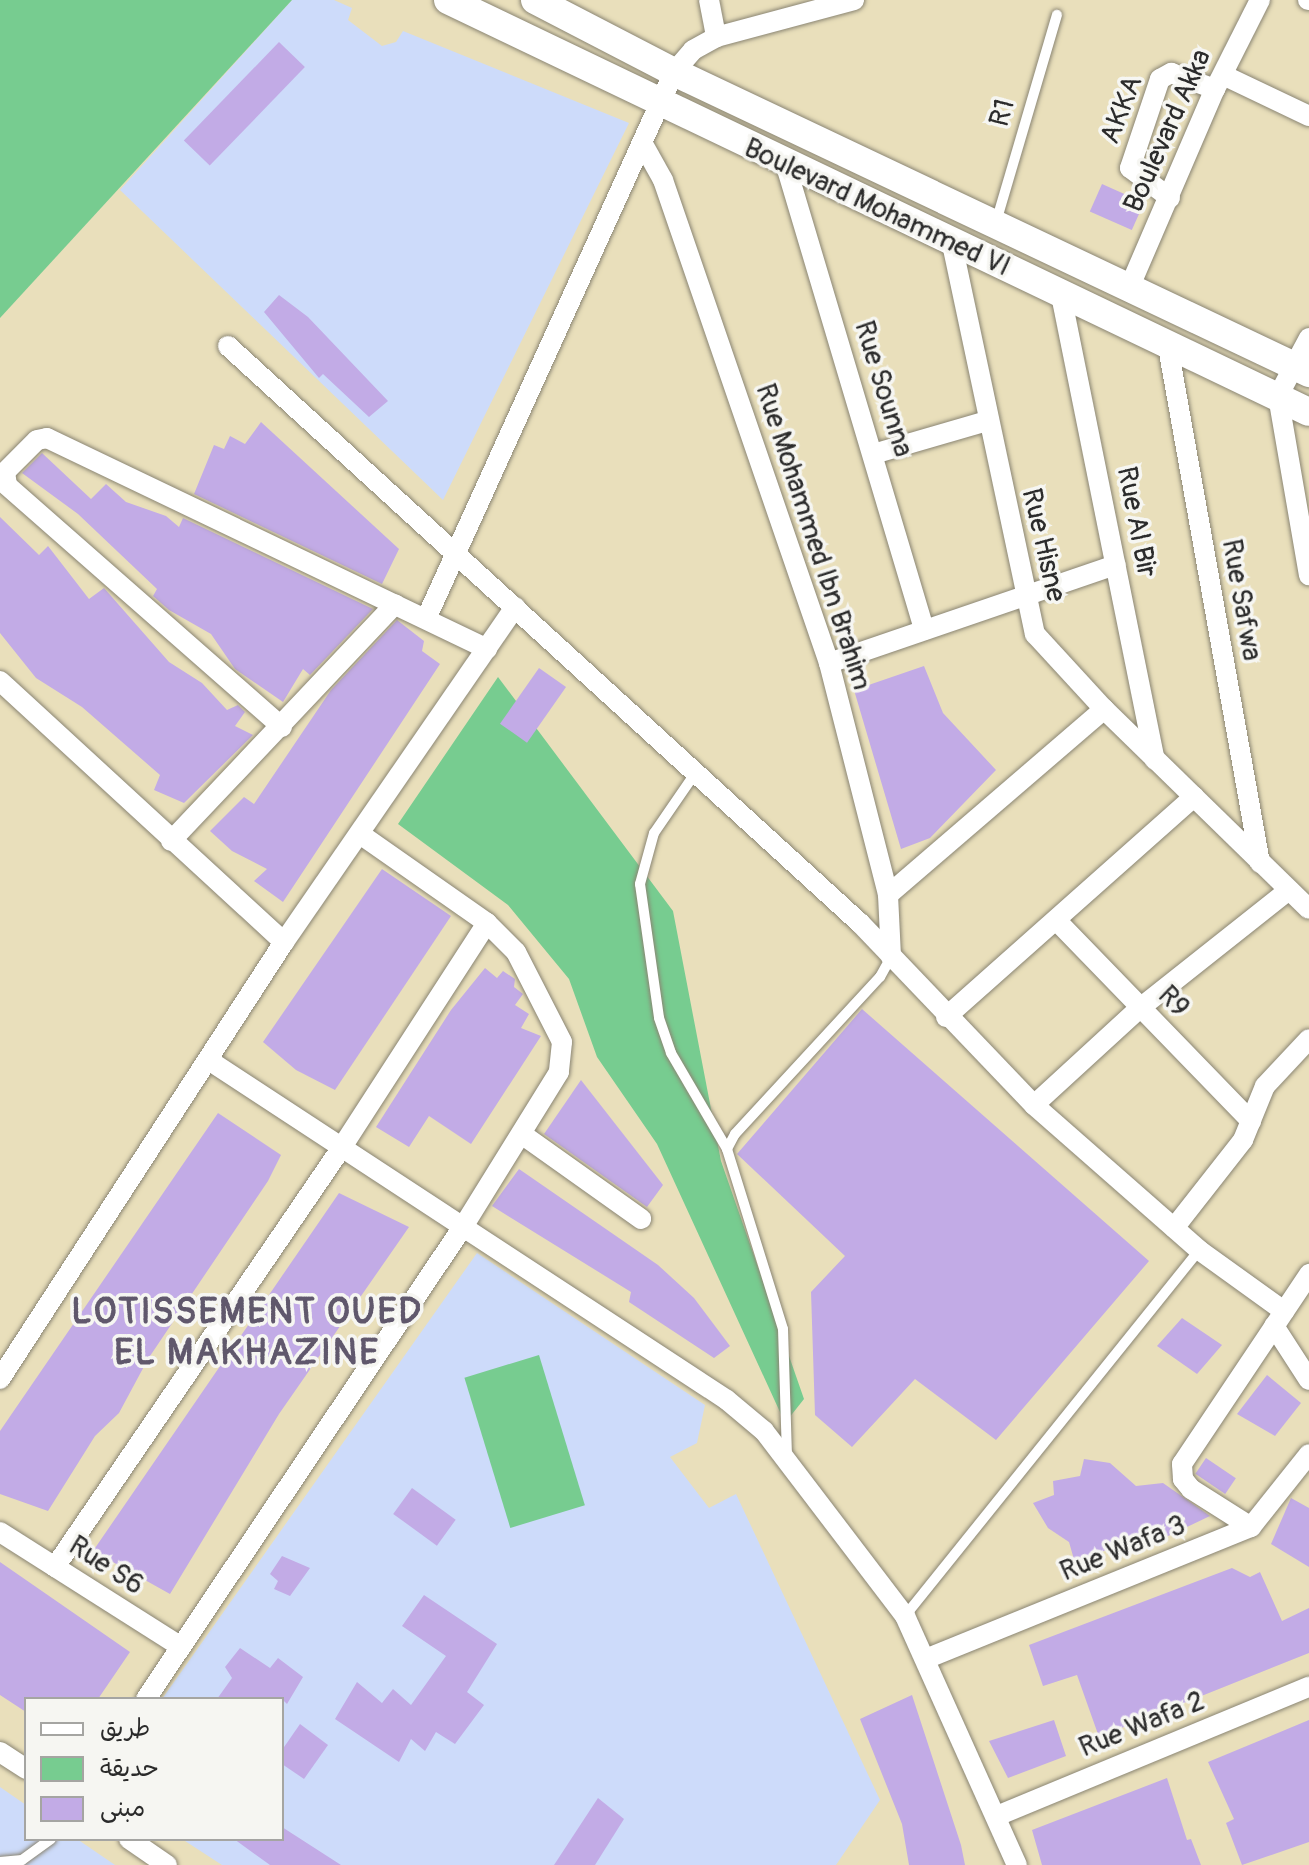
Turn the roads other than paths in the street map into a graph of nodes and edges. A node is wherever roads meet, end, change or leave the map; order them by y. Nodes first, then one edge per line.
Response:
1 (448, 0) edge
2 (535, 0) edge
3 (709, 0) edge
4 (854, 0) edge
5 (1260, 0) edge
6 (821, 5) edge
7 (1057, 15) dead end
8 (716, 37) junction
9 (674, 72) junction
10 (1219, 82) junction
11 (659, 105) junction
12 (1309, 116) edge
13 (643, 144) junction
14 (786, 166) junction
15 (1170, 198) junction
16 (996, 224) junction
17 (952, 244) junction
18 (1130, 286) junction
19 (1061, 295) junction
20 (1309, 338) edge
21 (228, 346) dead end
22 (1168, 347) junction
23 (1303, 370) edge
24 (1278, 396) junction
25 (1309, 412) edge
26 (987, 421) junction
27 (873, 454) junction
28 (456, 554) junction
29 (1116, 565) junction
30 (1308, 568) edge
31 (1024, 596) junction
32 (395, 604) junction
33 (515, 607) junction
34 (426, 619) junction
35 (924, 630) junction
36 (487, 649) junction
37 (829, 663) junction
38 (0, 681) edge
39 (1104, 709) junction
40 (282, 727) junction
41 (1155, 760) junction
42 (696, 772) junction
43 (1194, 797) junction
44 (360, 834) junction
45 (171, 841) junction
46 (1260, 863) junction
47 (1289, 890) junction
48 (888, 895) junction
49 (1309, 909) edge
50 (1057, 921) junction
51 (487, 923) junction
52 (284, 942) junction
53 (891, 957) junction
54 (1140, 1008) junction
55 (946, 1017) junction
56 (1309, 1039) edge
57 (210, 1061) junction
58 (1034, 1105) junction
59 (1251, 1121) junction
60 (523, 1135) junction
61 (342, 1147) junction
62 (727, 1149) junction
63 (641, 1219) dead end
64 (464, 1225) junction
65 (1174, 1228) junction
66 (1199, 1250) junction
67 (1309, 1274) edge
68 (1279, 1319) junction
69 (0, 1379) edge
70 (1309, 1380) edge
71 (1309, 1454) edge
72 (787, 1458) junction
73 (1251, 1527) junction
74 (0, 1532) edge
75 (55, 1567) junction
76 (905, 1616) junction
77 (181, 1647) junction
78 (928, 1658) junction
79 (1309, 1687) edge
80 (147, 1697) edge
81 (0, 1752) edge
82 (24, 1768) edge
83 (997, 1816) junction
84 (48, 1841) edge
85 (132, 1841) edge
86 (0, 1862) edge
87 (167, 1865) edge
88 (1017, 1865) edge

1 - 11 main road, Boulevard Mohammed VI
2 - 9 main road, Boulevard Mohammed VI
3 - 8 street
4 - 6 street
5 - 10 street, Boulevard Akka
6 - 8 street
7 - 16 lane, R1
8 - 9 street
9 - 11 street
9 - 16 main road, Boulevard Mohammed VI
10 - 12 street
10 - 15 street, Boulevard Akka
10 - 15 street, AKKA
11 - 13 street
11 - 14 main road, Boulevard Mohammed VI
13 - 28 street
13 - 37 street, Rue Mohammed Ibn Brahim
14 - 17 main road, Boulevard Mohammed VI
14 - 27 street, Rue Sounna
15 - 18 street, Boulevard Akka
16 - 18 main road, Boulevard Mohammed VI
17 - 19 main road, Boulevard Mohammed VI
17 - 26 street, Rue Hisne
18 - 23 main road, Boulevard Mohammed VI
19 - 22 main road, Boulevard Mohammed VI
19 - 29 street, Rue Al Bir
20 - 23 street
21 - 28 street
22 - 24 main road, Boulevard Mohammed VI
22 - 46 street, Rue Safwa
23 - 24 street
24 - 25 main road, Boulevard Mohammed VI
24 - 30 street
26 - 27 street
26 - 31 street, Rue Hisne
27 - 35 street, Rue Sounna
28 - 33 street
28 - 34 street
29 - 31 street
29 - 41 street, Rue Al Bir
31 - 35 street
31 - 39 street, Rue Hisne
32 - 34 street
32 - 40 street
32 - 40 street
33 - 36 street
33 - 42 street
34 - 36 street
35 - 37 street
36 - 44 street
37 - 48 street, Rue Mohammed Ibn Brahim
38 - 45 street
39 - 41 street, Rue Hisne
39 - 48 street
40 - 45 street
41 - 43 street, Rue Hisne
42 - 53 street
42 - 62 lane
43 - 46 street
43 - 50 street
44 - 51 street
44 - 52 street
45 - 52 street
46 - 47 street
47 - 49 street
47 - 54 street
48 - 53 street, Rue Mohammed Ibn Brahim
50 - 54 street, R9
50 - 55 street
51 - 60 street
51 - 61 street
52 - 57 street
53 - 55 street
53 - 62 lane
54 - 58 street
54 - 59 street, R9
55 - 58 street
56 - 59 street
57 - 61 street
57 - 69 street
58 - 65 street
59 - 65 street
60 - 63 street
60 - 64 street
61 - 64 street
61 - 75 street
62 - 72 lane
64 - 72 street
64 - 77 street
65 - 66 street
66 - 68 street
66 - 76 lane
67 - 68 street
68 - 70 street
68 - 73 street
71 - 73 street, Rue Wafa 3
72 - 76 street
73 - 78 street, Rue Wafa 3
74 - 75 street, Rue S6
75 - 77 street, Rue S6
76 - 78 street
77 - 80 street
78 - 83 street
79 - 83 street, Rue Wafa 2
81 - 82 street
83 - 88 street
84 - 86 lane
85 - 87 street

